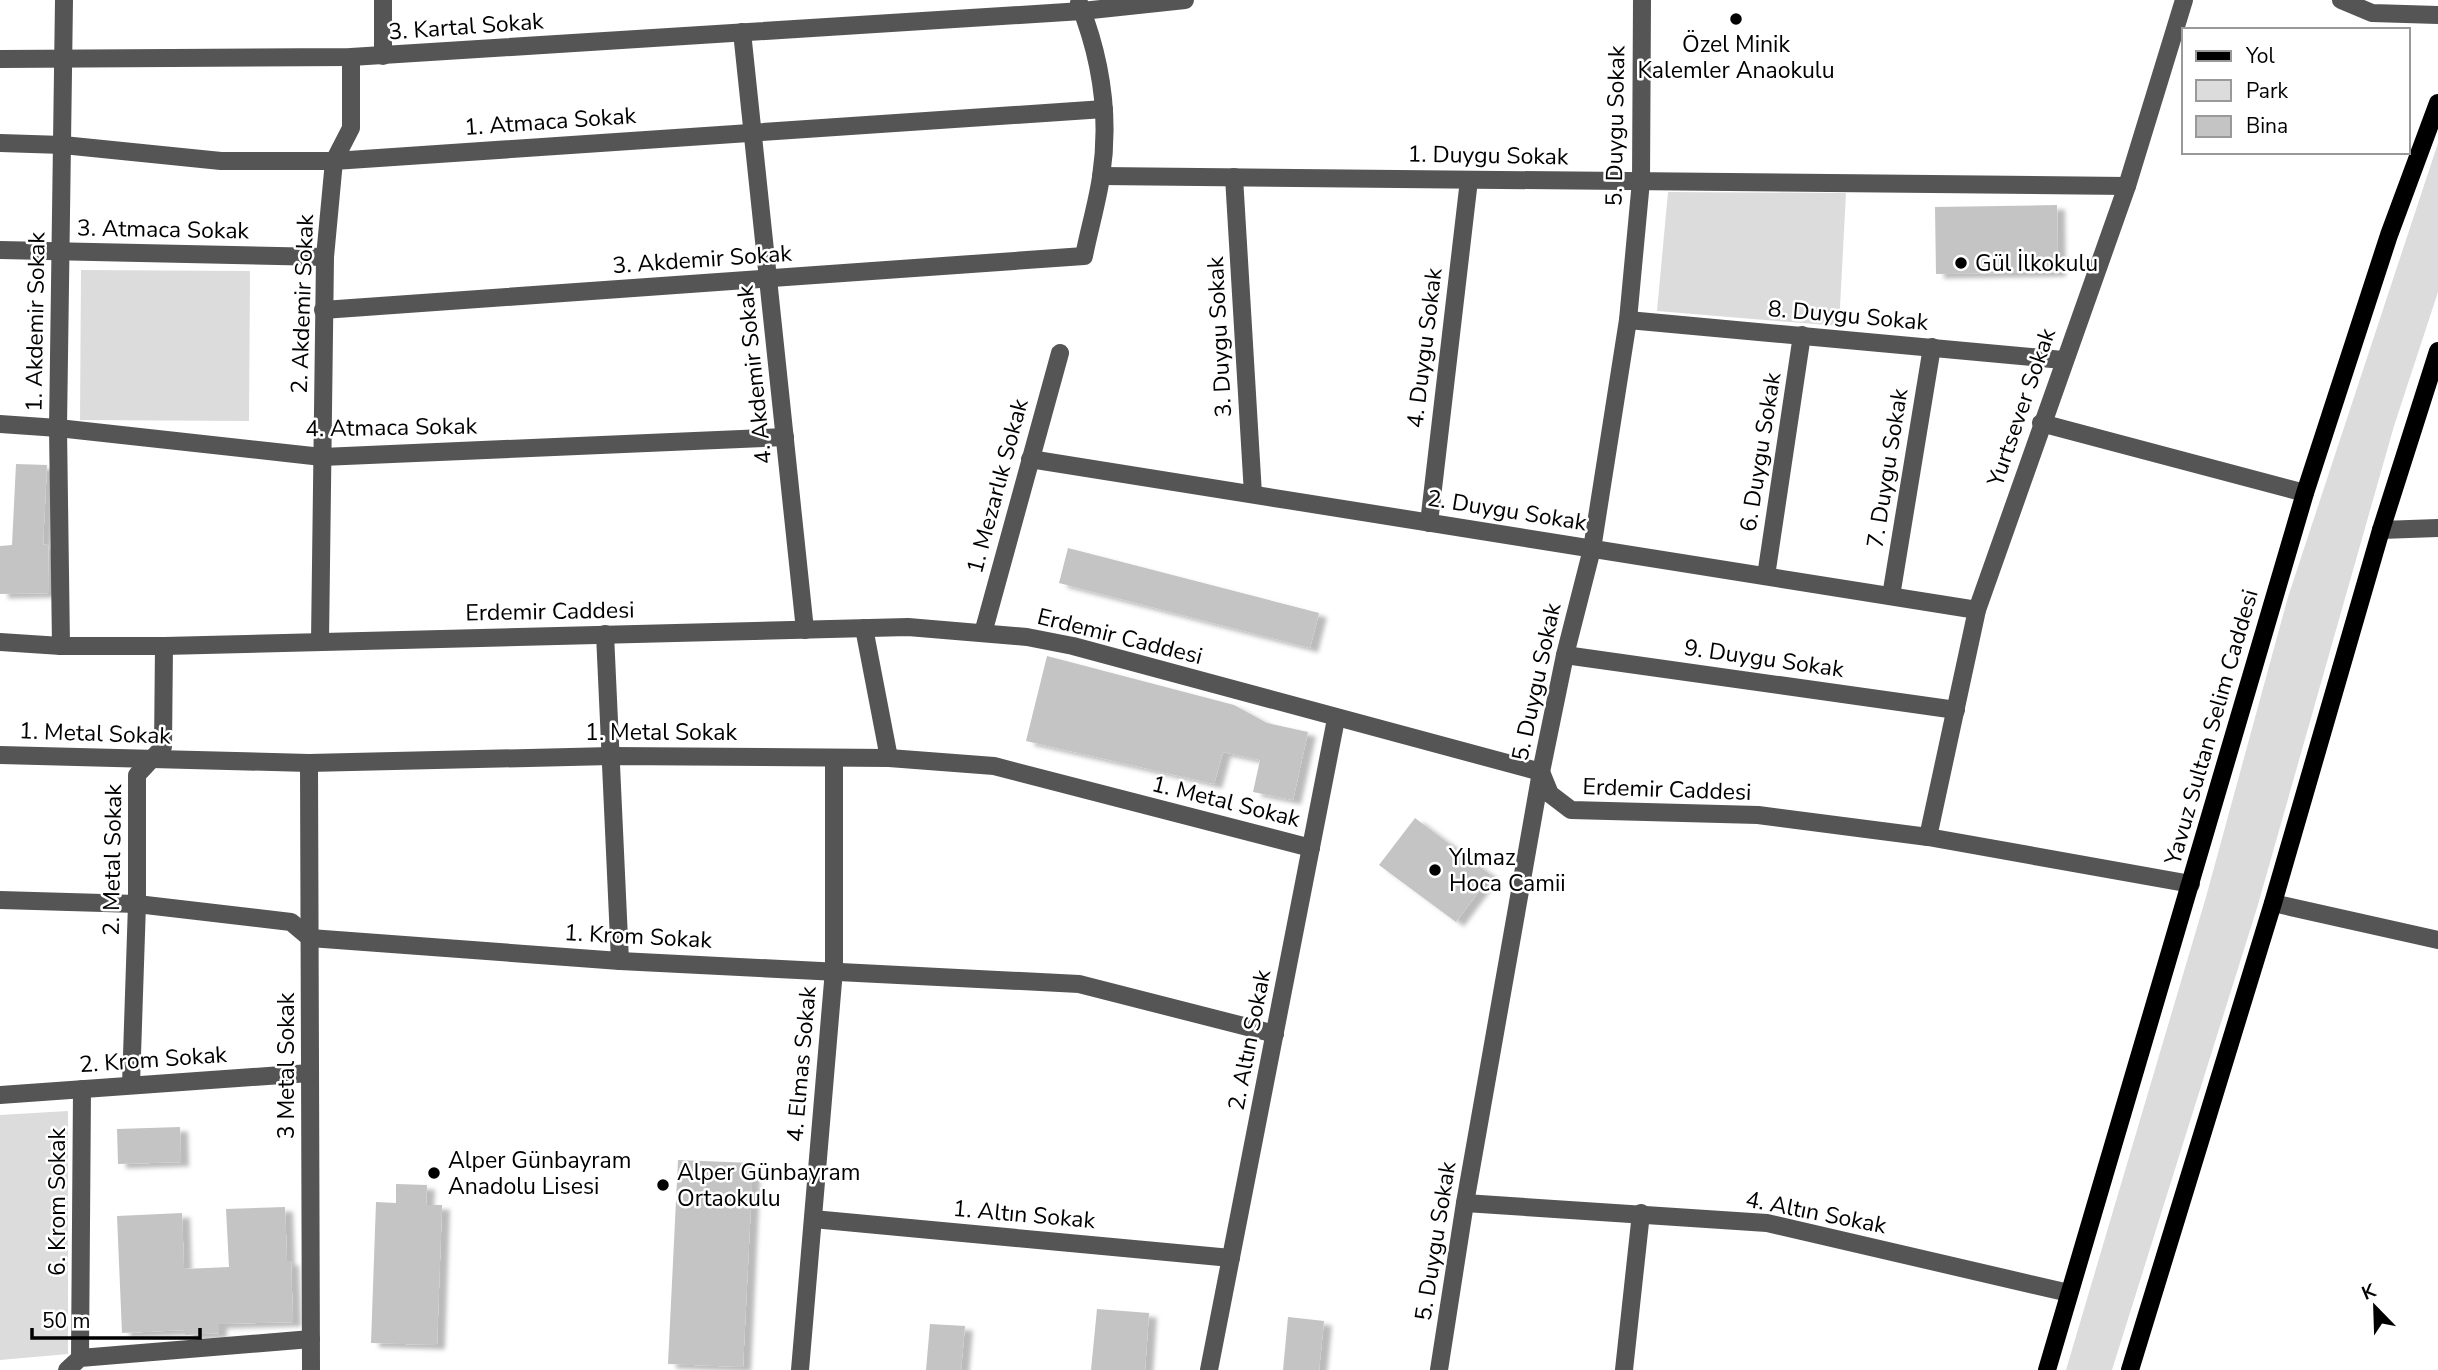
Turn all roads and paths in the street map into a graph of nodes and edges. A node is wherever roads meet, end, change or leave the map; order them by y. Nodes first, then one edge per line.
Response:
1 (64, 0) edge
2 (383, 0) edge
3 (1185, 0) edge
4 (1642, 0) edge
5 (2184, 0) edge
6 (2341, 0) edge
7 (1080, 6) edge
8 (2438, 15) edge
9 (742, 32) junction
10 (383, 56) junction
11 (351, 57) junction
12 (63, 58) junction
13 (0, 59) edge
14 (2438, 103) edge
15 (1104, 108) junction
16 (752, 132) junction
17 (0, 143) edge
18 (63, 145) junction
19 (334, 161) junction
20 (1101, 176) junction
21 (1234, 177) junction
22 (1468, 180) junction
23 (1641, 181) junction
24 (2127, 186) junction
25 (0, 250) edge
26 (61, 251) junction
27 (325, 257) junction
28 (768, 278) junction
29 (323, 310) junction
30 (1628, 320) junction
31 (1802, 335) junction
32 (1932, 348) junction
33 (2438, 351) edge
34 (1060, 353) dead end
35 (2063, 359) junction
36 (2041, 423) junction
37 (0, 424) edge
38 (58, 428) junction
39 (785, 437) junction
40 (322, 457) junction
41 (1030, 459) junction
42 (2305, 493) junction
43 (1252, 494) junction
44 (1429, 523) junction
45 (2438, 528) edge
46 (2381, 530) junction
47 (1592, 549) junction
48 (1766, 576) junction
49 (1891, 596) junction
50 (1977, 610) junction
51 (864, 628) junction
52 (805, 630) junction
53 (983, 633) junction
54 (605, 634) junction
55 (320, 641) junction
56 (0, 642) edge
57 (61, 646) junction
58 (164, 646) junction
59 (1565, 655) junction
60 (1956, 710) junction
61 (1336, 719) junction
62 (0, 755) edge
63 (611, 756) junction
64 (834, 758) junction
65 (889, 758) junction
66 (150, 760) junction
67 (309, 762) junction
68 (1541, 772) junction
69 (1928, 837) junction
70 (1311, 848) junction
71 (2190, 884) junction
72 (0, 900) edge
73 (2273, 903) junction
74 (137, 904) junction
75 (310, 938) junction
76 (2438, 940) edge
77 (620, 961) junction
78 (834, 970) junction
79 (1275, 1034) junction
80 (310, 1073) junction
81 (131, 1085) junction
82 (82, 1089) junction
83 (0, 1095) edge
84 (1465, 1203) junction
85 (1641, 1213) junction
86 (813, 1219) junction
87 (1231, 1258) junction
88 (2069, 1293) junction
89 (311, 1339) junction
90 (74, 1364) edge
91 (311, 1370) edge
92 (800, 1370) edge
93 (1209, 1370) edge
94 (1439, 1370) edge
95 (1624, 1370) edge
96 (2047, 1370) edge
97 (2130, 1370) edge

1 - 12 street, 1. Akdemir Sokak
2 - 10 street
3 - 7 street, 3. Kartal Sokak
4 - 23 street, 5. Duygu Sokak
5 - 24 street, Yurtsever Sokak
6 - 8 street
7 - 9 street, 3. Kartal Sokak
7 - 15 street
9 - 10 street, 3. Kartal Sokak
9 - 16 street, 4. Akdemir Sokak
10 - 11 street, 3. Kartal Sokak
11 - 12 street, 3. Kartal Sokak
11 - 19 street, 2. Akdemir Sokak
12 - 13 street, 3. Kartal Sokak
12 - 18 street, 1. Akdemir Sokak
14 - 42 main road, Yavuz Sultan Selim Caddesi
15 - 16 street, 1. Atmaca Sokak
15 - 20 street
16 - 19 street, 1. Atmaca Sokak
16 - 28 street, 4. Akdemir Sokak
17 - 18 street, 1. Atmaca Sokak
18 - 19 street, 1. Atmaca Sokak
18 - 26 street, 1. Akdemir Sokak
19 - 27 street, 2. Akdemir Sokak
20 - 21 street, 1. Duygu Sokak
20 - 28 street, 3. Akdemir Sokak
21 - 22 street, 1. Duygu Sokak
21 - 43 street, 3. Duygu Sokak
22 - 23 street, 1. Duygu Sokak
22 - 44 street, 4. Duygu Sokak
23 - 24 street, 1. Duygu Sokak
23 - 30 street, 5. Duygu Sokak
24 - 35 street, Yurtsever Sokak
25 - 26 street, 3. Atmaca Sokak
26 - 27 street, 3. Atmaca Sokak
26 - 38 street, 1. Akdemir Sokak
27 - 29 street, 2. Akdemir Sokak
28 - 29 street, 3. Akdemir Sokak
28 - 39 street, 4. Akdemir Sokak
29 - 40 street, 2. Akdemir Sokak
30 - 31 street, 8. Duygu Sokak
30 - 47 street, 5. Duygu Sokak
31 - 32 street, 8. Duygu Sokak
31 - 48 street, 6. Duygu Sokak
32 - 35 street, 8. Duygu Sokak
32 - 49 street, 7. Duygu Sokak
33 - 46 main road
34 - 41 street, 1. Mezarlık Sokak
35 - 36 street, Yurtsever Sokak
36 - 42 street
36 - 50 street, Yurtsever Sokak
37 - 38 street, 4. Atmaca Sokak
38 - 40 street, 4. Atmaca Sokak
38 - 57 street, 1. Akdemir Sokak
39 - 40 street, 4. Atmaca Sokak
39 - 52 street, 4. Akdemir Sokak
40 - 55 street, 2. Akdemir Sokak
41 - 43 street, 2. Duygu Sokak
41 - 53 street, 1. Mezarlık Sokak
42 - 71 main road, Yavuz Sultan Selim Caddesi
43 - 44 street, 2. Duygu Sokak
44 - 47 street, 2. Duygu Sokak
45 - 46 street
46 - 73 main road
47 - 48 street, 2. Duygu Sokak
47 - 59 street, 5. Duygu Sokak
48 - 49 street, 2. Duygu Sokak
49 - 50 street, 2. Duygu Sokak
50 - 60 street, Yurtsever Sokak
51 - 52 street, Erdemir Caddesi
51 - 53 street, Erdemir Caddesi
51 - 65 street
52 - 54 street, Erdemir Caddesi
53 - 61 street, Erdemir Caddesi
54 - 55 street, Erdemir Caddesi
54 - 63 street
55 - 58 street, Erdemir Caddesi
56 - 57 street, Erdemir Caddesi
57 - 58 street, Erdemir Caddesi
58 - 66 street, 2. Metal Sokak
59 - 60 street, 9. Duygu Sokak
59 - 68 street, 5. Duygu Sokak
60 - 69 street, Yurtsever Sokak
61 - 68 street, Erdemir Caddesi
61 - 70 street, 2. Altın Sokak
62 - 66 street, 1. Metal Sokak
63 - 64 street, 1. Metal Sokak
63 - 67 street, 1. Metal Sokak
63 - 77 street
64 - 65 street, 1. Metal Sokak
64 - 78 street, 4. Elmas Sokak
65 - 70 street, 1. Metal Sokak
66 - 67 street, 1. Metal Sokak
66 - 74 street, 2. Metal Sokak
67 - 75 street, 3 Metal Sokak
68 - 69 street, Erdemir Caddesi
68 - 84 street, 5. Duygu Sokak
69 - 71 street, Erdemir Caddesi
70 - 79 street, 2. Altın Sokak
71 - 88 main road, Yavuz Sultan Selim Caddesi
72 - 74 street, 1. Krom Sokak
73 - 76 street
73 - 97 main road
74 - 75 street, 1. Krom Sokak
74 - 81 street, 2. Metal Sokak
75 - 77 street, 1. Krom Sokak
75 - 80 street, 3 Metal Sokak
77 - 78 street, 1. Krom Sokak
78 - 79 street, 1. Krom Sokak
78 - 86 street, 4. Elmas Sokak
79 - 87 street, 2. Altın Sokak
80 - 81 street, 2. Krom Sokak
80 - 89 street, 3 Metal Sokak
81 - 82 street, 2. Krom Sokak
82 - 83 street, 2. Krom Sokak
82 - 90 street, 6. Krom Sokak
84 - 85 street, 4. Altın Sokak
84 - 94 street, 5. Duygu Sokak
85 - 88 street, 4. Altın Sokak
85 - 95 street
86 - 87 street, 1. Altın Sokak
86 - 92 street, 4. Elmas Sokak
87 - 93 street, 2. Altın Sokak
88 - 96 main road, Yavuz Sultan Selim Caddesi
89 - 90 street
89 - 91 street, 3 Metal Sokak

